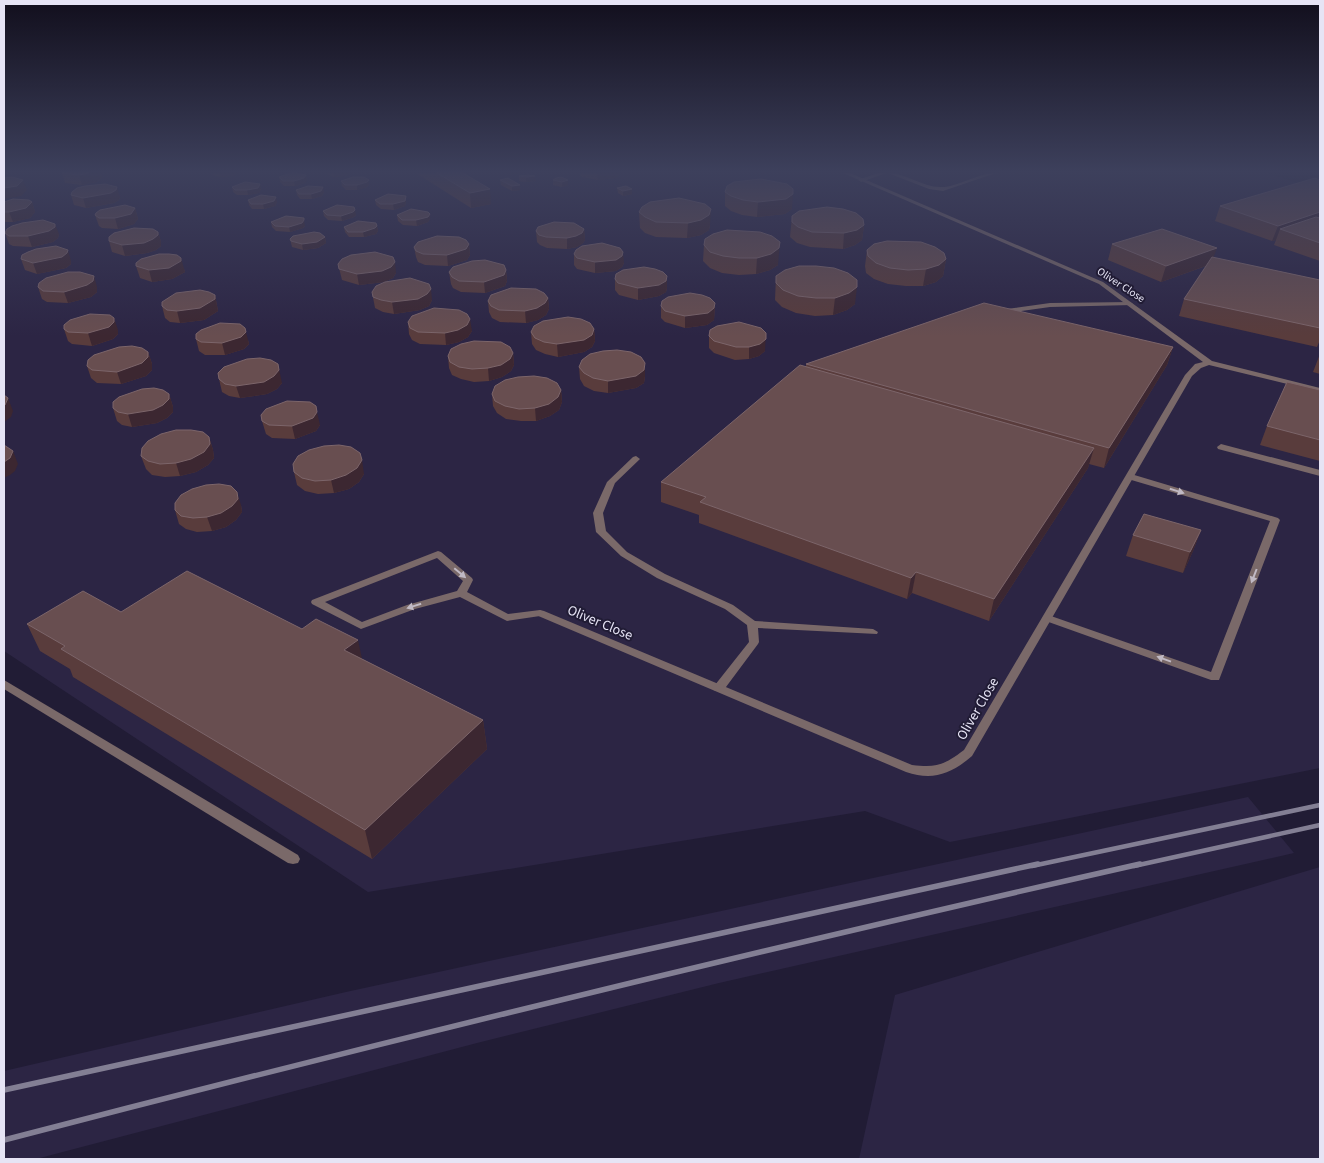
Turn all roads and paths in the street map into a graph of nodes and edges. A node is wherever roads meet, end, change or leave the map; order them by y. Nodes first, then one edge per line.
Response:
1 (971, 227) edge
2 (1130, 304) junction
3 (990, 314) edge
4 (1209, 363) junction
5 (1320, 390) edge
6 (1222, 446) dead end
7 (636, 459) dead end
8 (1320, 473) edge
9 (1130, 477) junction
10 (461, 592) junction
11 (1048, 618) junction
12 (752, 624) junction
13 (873, 632) dead end
14 (4, 684) edge
15 (719, 688) junction
16 (293, 859) dead end

1 - 2 street, Oliver Close
2 - 3 street
2 - 4 street, Oliver Close
4 - 5 street, Oliver Close
4 - 9 street, Oliver Close
6 - 8 street
7 - 12 street
9 - 11 street, Oliver Close
9 -> 11 street
10 -> 10 street
10 - 15 street, Oliver Close
11 - 15 street, Oliver Close
12 - 13 street
12 - 15 street
14 - 16 street

